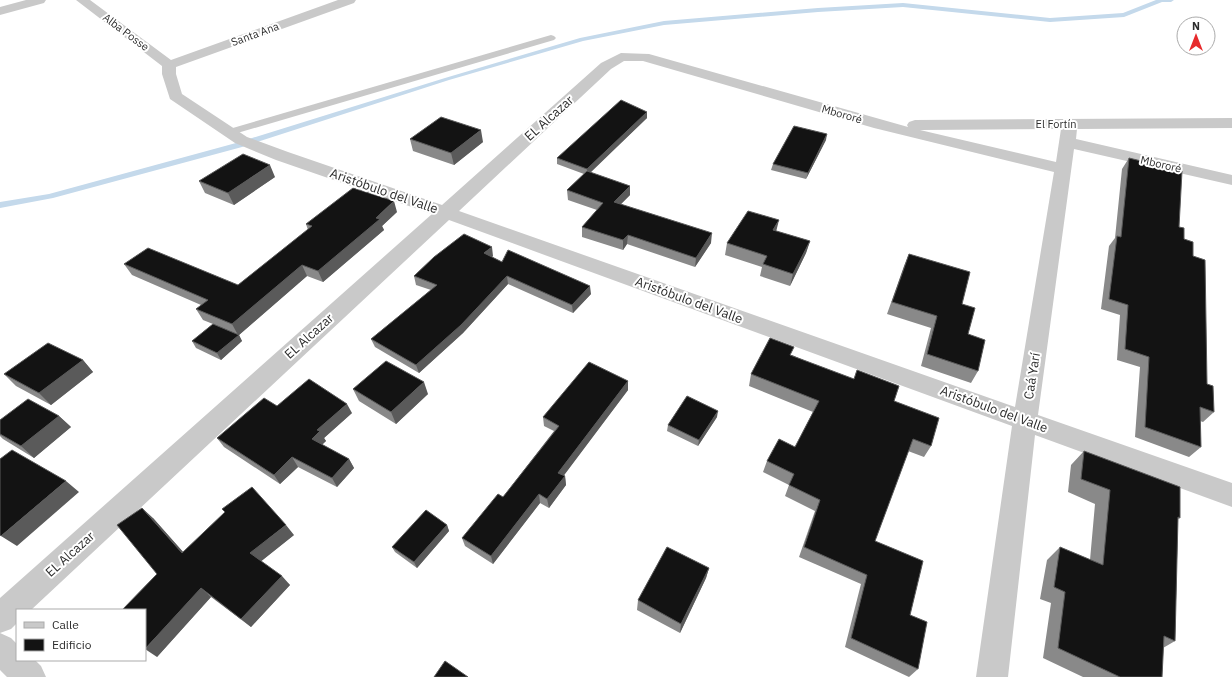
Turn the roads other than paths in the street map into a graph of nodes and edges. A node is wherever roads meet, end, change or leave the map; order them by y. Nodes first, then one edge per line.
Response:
1 (40, 0) edge
2 (82, 0) edge
3 (350, 0) edge
4 (0, 11) edge
5 (551, 38) dead end
6 (621, 58) joint
7 (169, 70) junction
8 (1232, 123) edge
9 (880, 125) junction
10 (1068, 133) junction
11 (235, 136) junction
12 (1064, 169) junction
13 (1232, 180) edge
14 (445, 212) junction
15 (1025, 420) junction
16 (1232, 495) edge
17 (0, 618) edge
18 (0, 649) edge
19 (30, 677) edge
20 (992, 677) edge

1 - 4 street
2 - 7 street, Alba Posse
3 - 7 street, Santa Ana
5 - 11 lane
6 - 9 street, Mbororé
6 - 14 street, EL Alcazar
7 - 11 street, Aristóbulo del Valle
8 - 10 street, El Fortín
9 - 10 street, El Fortín
9 - 12 street, Mbororé
10 - 12 street, Caá Yarí
10 - 13 street, Mbororé
11 - 14 street, Aristóbulo del Valle
12 - 15 street, Caá Yarí
14 - 15 street, Aristóbulo del Valle
14 - 17 street, EL Alcazar
15 - 16 street, Aristóbulo del Valle
15 - 20 street, Caá Yarí
18 - 19 street

